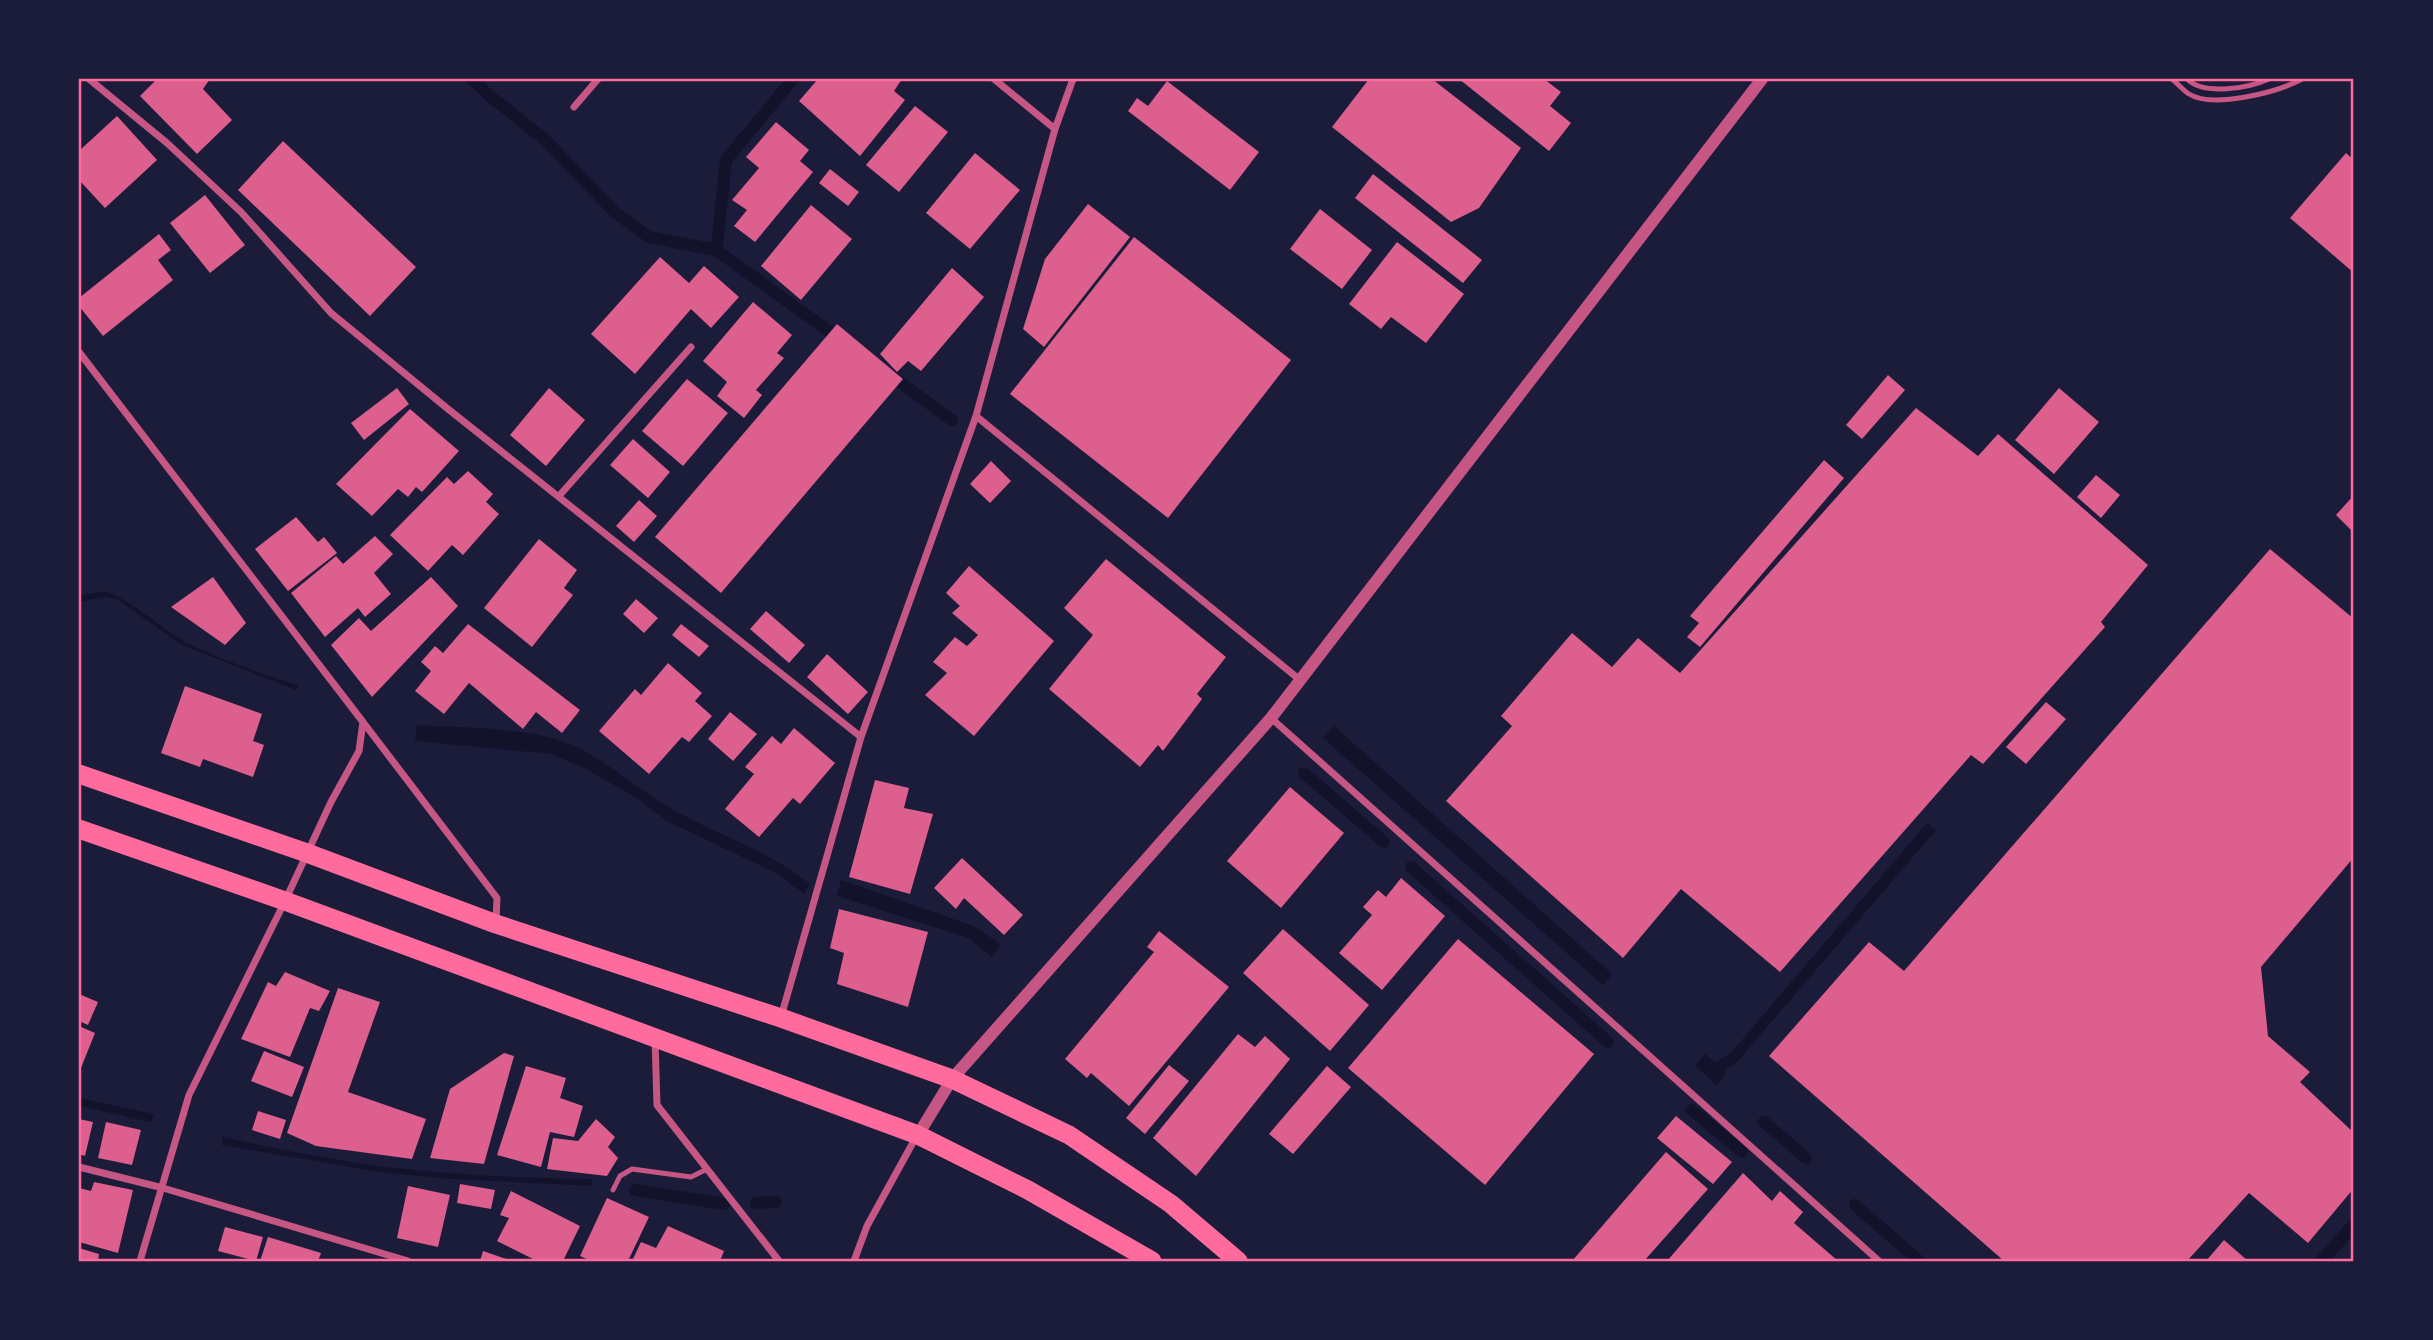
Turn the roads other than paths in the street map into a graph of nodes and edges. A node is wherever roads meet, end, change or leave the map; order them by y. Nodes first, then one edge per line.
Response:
1 (89, 79) edge
2 (598, 79) edge
3 (994, 79) edge
4 (1073, 79) edge
5 (1762, 79) edge
6 (2172, 79) edge
7 (2187, 79) edge
8 (2269, 79) edge
9 (2302, 79) edge
10 (574, 107) dead end
11 (1055, 129) junction
12 (691, 347) dead end
13 (79, 352) edge
14 (976, 416) junction
15 (559, 496) junction
16 (1300, 680) junction
17 (1271, 718) junction
18 (363, 722) junction
19 (862, 737) junction
20 (79, 774) edge
21 (79, 829) edge
22 (307, 853) junction
23 (285, 901) junction
24 (496, 923) junction
25 (781, 1018) junction
26 (656, 1038) junction
27 (952, 1079) junction
28 (918, 1135) junction
29 (79, 1167) edge
30 (707, 1169) junction
31 (163, 1188) junction
32 (613, 1190) dead end
33 (141, 1261) edge
34 (408, 1261) edge
35 (779, 1261) edge
36 (854, 1261) edge
37 (1152, 1261) edge
38 (1238, 1261) edge
39 (1879, 1261) edge

1 - 15 street
2 - 10 street
3 - 11 street
4 - 11 street
5 - 16 street
6 - 9 lane
7 - 8 lane
11 - 14 street
12 - 15 street
13 - 18 street
14 - 16 street
14 - 19 street
15 - 19 street
16 - 17 street
17 - 27 street
17 - 39 street
18 - 22 street
18 - 24 street
19 - 25 street
20 - 22 highway
21 - 23 highway
22 - 23 street
22 - 24 highway
23 - 26 highway
23 - 31 street
24 - 25 highway
25 - 27 highway
26 - 28 highway
26 - 30 street
27 - 28 street
27 - 38 highway
28 - 36 street
28 - 37 highway
29 - 31 street
30 - 32 lane
30 - 35 street
31 - 33 street
31 - 34 street

